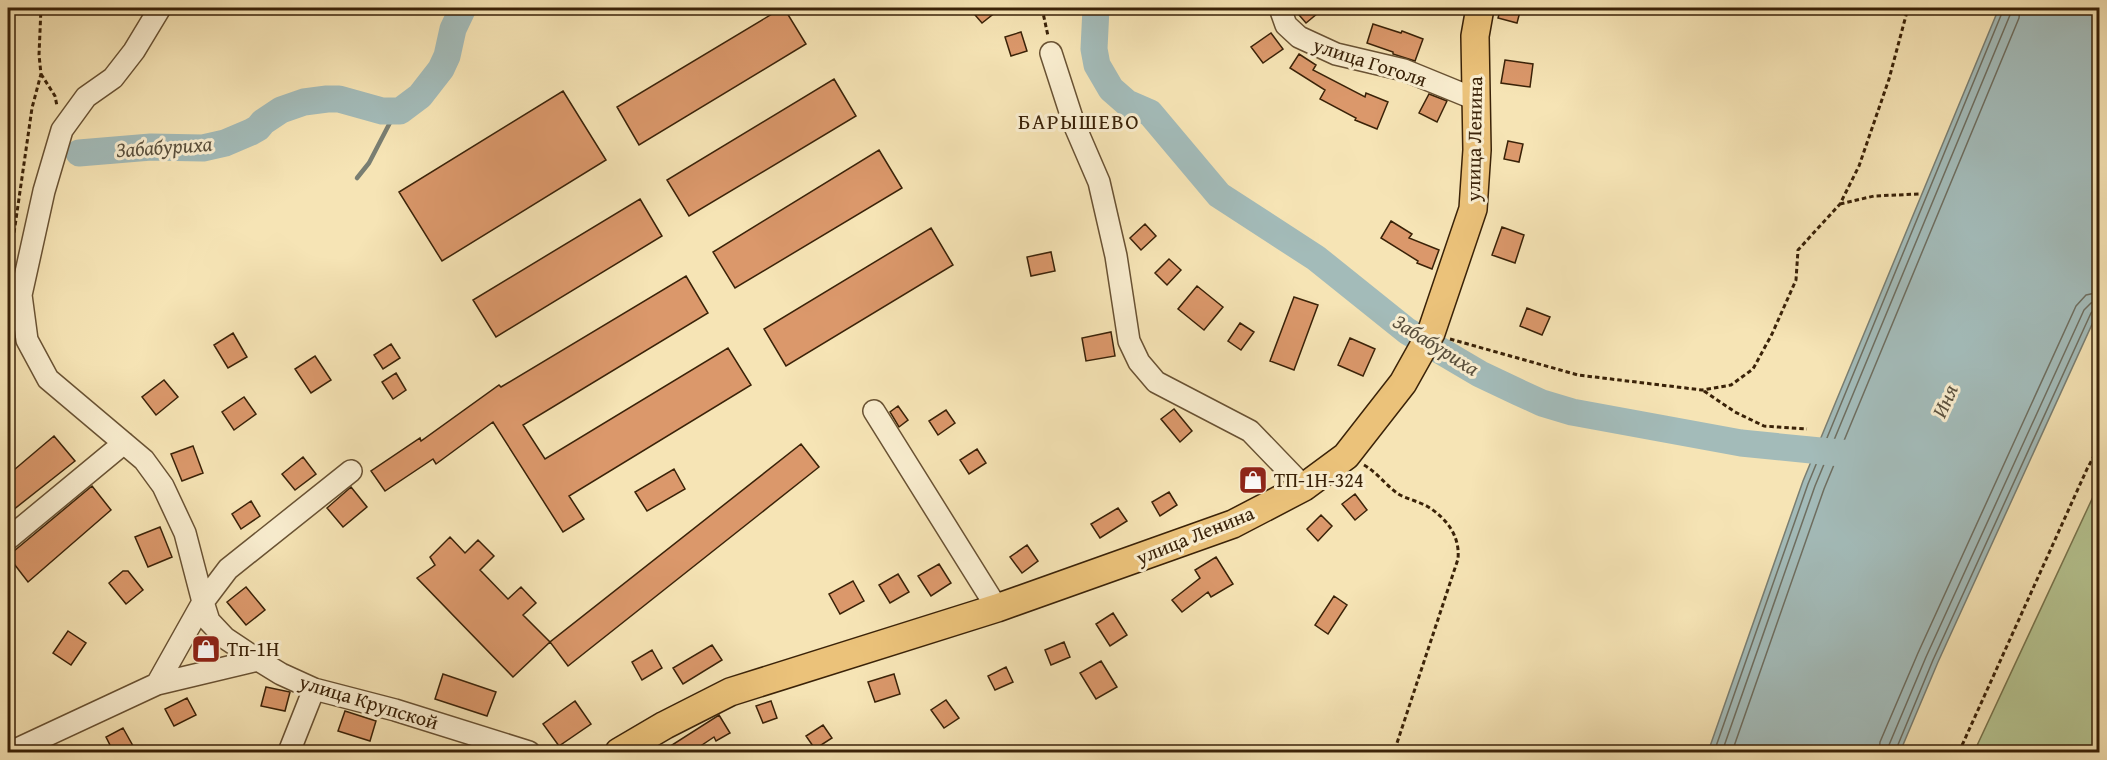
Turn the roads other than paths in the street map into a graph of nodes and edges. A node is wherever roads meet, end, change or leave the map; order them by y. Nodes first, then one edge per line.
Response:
1 (160, 8) edge
2 (1280, 8) edge
3 (1480, 8) edge
4 (1052, 53) road end
5 (1475, 99) junction
6 (874, 411) dead end
7 (124, 443) junction
8 (351, 471) dead end
9 (1304, 487) junction
10 (8, 539) edge
11 (203, 602) junction
12 (997, 608) junction
13 (258, 660) junction
14 (157, 684) junction
15 (314, 689) junction
16 (10, 753) edge
17 (289, 753) edge
18 (529, 753) edge
19 (619, 753) edge

1 - 7 street, улица Крупской
2 - 5 street, улица Гоголя
3 - 5 main road, улица Ленина
4 - 9 street
5 - 9 main road, улица Ленина
6 - 12 street
7 - 10 street
7 - 11 street, улица Крупской
8 - 11 street
9 - 12 main road, улица Ленина
11 - 13 street, улица Крупской
11 - 14 street
12 - 19 main road, улица Ленина
13 - 14 street
13 - 15 street, улица Крупской
14 - 16 street
15 - 17 street
15 - 18 street, улица Крупской

